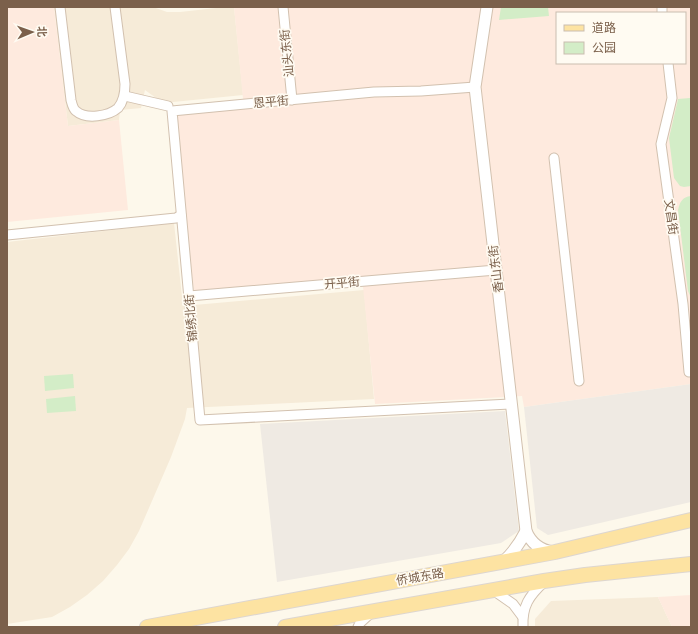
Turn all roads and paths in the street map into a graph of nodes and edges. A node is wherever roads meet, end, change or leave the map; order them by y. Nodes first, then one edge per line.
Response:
1 (60, 7) edge
2 (115, 7) edge
3 (283, 7) edge
4 (487, 7) edge
5 (668, 64) edge
6 (475, 87) junction
7 (125, 96) junction
8 (162, 98) dead end
9 (292, 100) junction
10 (170, 109) junction
11 (554, 158) dead end
12 (181, 215) junction
13 (7, 230) edge
14 (7, 236) edge
15 (496, 270) junction
16 (189, 296) junction
17 (689, 372) dead end
18 (579, 381) dead end
19 (511, 404) junction
20 (691, 520) edge
21 (526, 531) junction
22 (556, 552) junction
23 (502, 562) junction
24 (690, 564) edge
25 (544, 582) junction
26 (493, 590) junction
27 (372, 612) junction
28 (522, 616) junction
29 (330, 624) edge
30 (147, 627) edge
31 (285, 627) edge
32 (358, 627) edge
33 (522, 627) edge

1 - 7 street
2 - 7 street
3 - 9 street, 汕头东街
4 - 6 street, 香山东街
5 - 17 street, 文昌街
6 - 9 street, 恩平街
6 - 15 street, 香山东街
7 - 10 street, 恩平街
8 - 10 street
9 - 10 street, 恩平街
10 - 12 street
11 - 18 street
12 - 13 street
12 - 14 street
12 - 16 street, 锦绣北街
15 - 16 street, 开平街
15 - 19 street, 香山东街
16 - 19 street, 锦绣北街
19 - 21 street, 香山东街
20 - 22 main road, 侨城东路
21 - 22 street
21 - 23 street
22 - 23 main road, 侨城东路
23 - 30 main road, 侨城东路
24 - 25 main road
25 - 26 main road
25 - 28 street
26 - 27 main road
26 - 28 street
27 - 29 main road
27 - 32 street
28 - 33 street
29 - 31 main road

